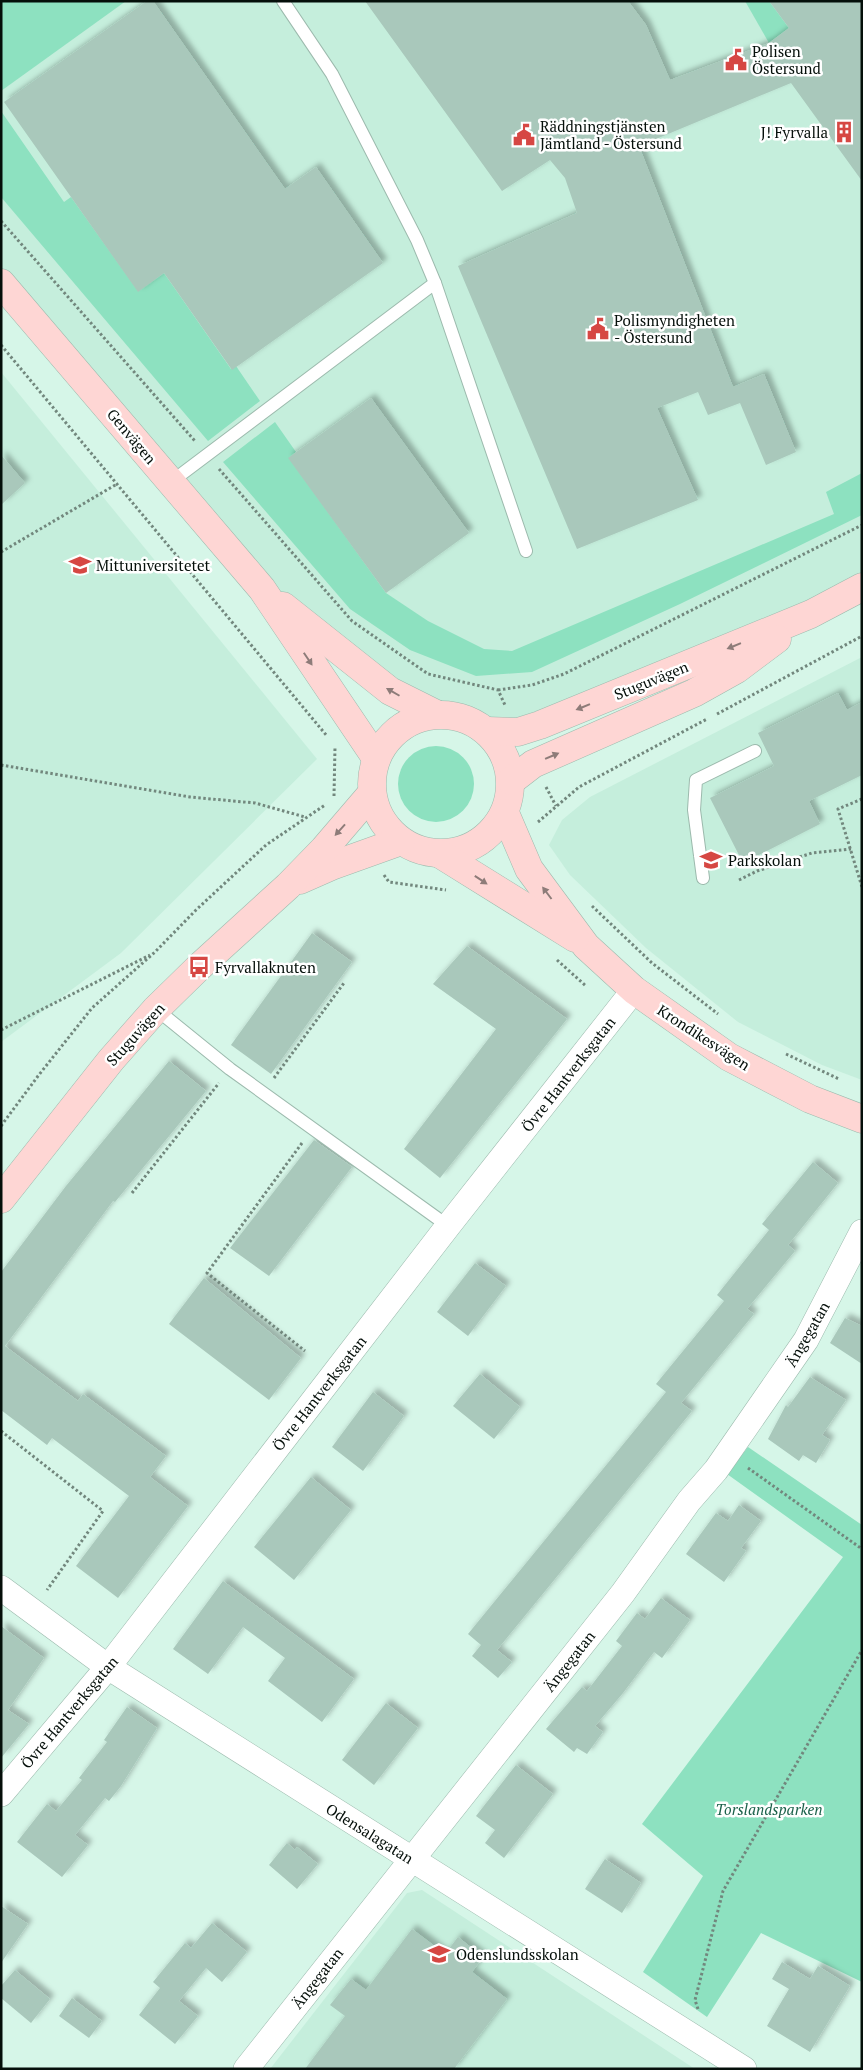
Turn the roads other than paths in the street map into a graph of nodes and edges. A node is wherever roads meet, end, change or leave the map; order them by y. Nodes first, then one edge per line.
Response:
1 (284, 1) edge
2 (1, 283) edge
3 (434, 283) junction
4 (171, 482) junction
5 (526, 551) dead end
6 (862, 587) edge
7 (262, 589) junction
8 (811, 614) junction
9 (436, 714) junction
10 (487, 731) junction
11 (755, 751) dead end
12 (376, 758) junction
13 (511, 781) junction
14 (372, 794) junction
15 (505, 813) junction
16 (401, 841) junction
17 (440, 854) junction
18 (702, 878) dead end
19 (288, 886) junction
20 (586, 946) junction
21 (634, 990) junction
22 (156, 1009) junction
23 (862, 1119) edge
24 (1, 1200) edge
25 (448, 1226) junction
26 (862, 1232) edge
27 (1, 1588) edge
28 (108, 1667) junction
29 (1, 1794) edge
30 (411, 1860) junction
31 (246, 2069) edge
32 (744, 2069) edge

1 - 3 lane
2 - 4 main road, Genvägen
3 - 4 lane
3 - 5 lane
4 - 7 main road, Genvägen
6 - 8 main road, Stuguvägen
9 -> 7 main road, Genvägen
7 -> 12 main road, Genvägen
8 -> 10 main road, Stuguvägen
13 -> 8 main road, Stuguvägen
9 - 10 main road
9 - 12 main road
10 - 13 main road
11 - 18 lane
12 - 14 main road
13 - 15 main road
14 - 16 main road
14 -> 19 main road, Stuguvägen
15 - 17 main road
20 -> 15 main road, Krondikesvägen
16 - 17 main road
16 - 19 main road, Stuguvägen
17 -> 20 main road, Krondikesvägen
19 - 22 main road, Stuguvägen
20 - 21 main road, Krondikesvägen
21 - 23 main road, Krondikesvägen
21 - 25 street, Övre Hantverksgatan
22 - 24 main road, Stuguvägen
22 - 25 lane
25 - 28 street, Övre Hantverksgatan
26 - 30 street, Ängegatan
27 - 28 street, Odensalagatan
28 - 29 street, Övre Hantverksgatan
28 - 30 street, Odensalagatan
30 - 31 street, Ängegatan
30 - 32 street, Odensalagatan

